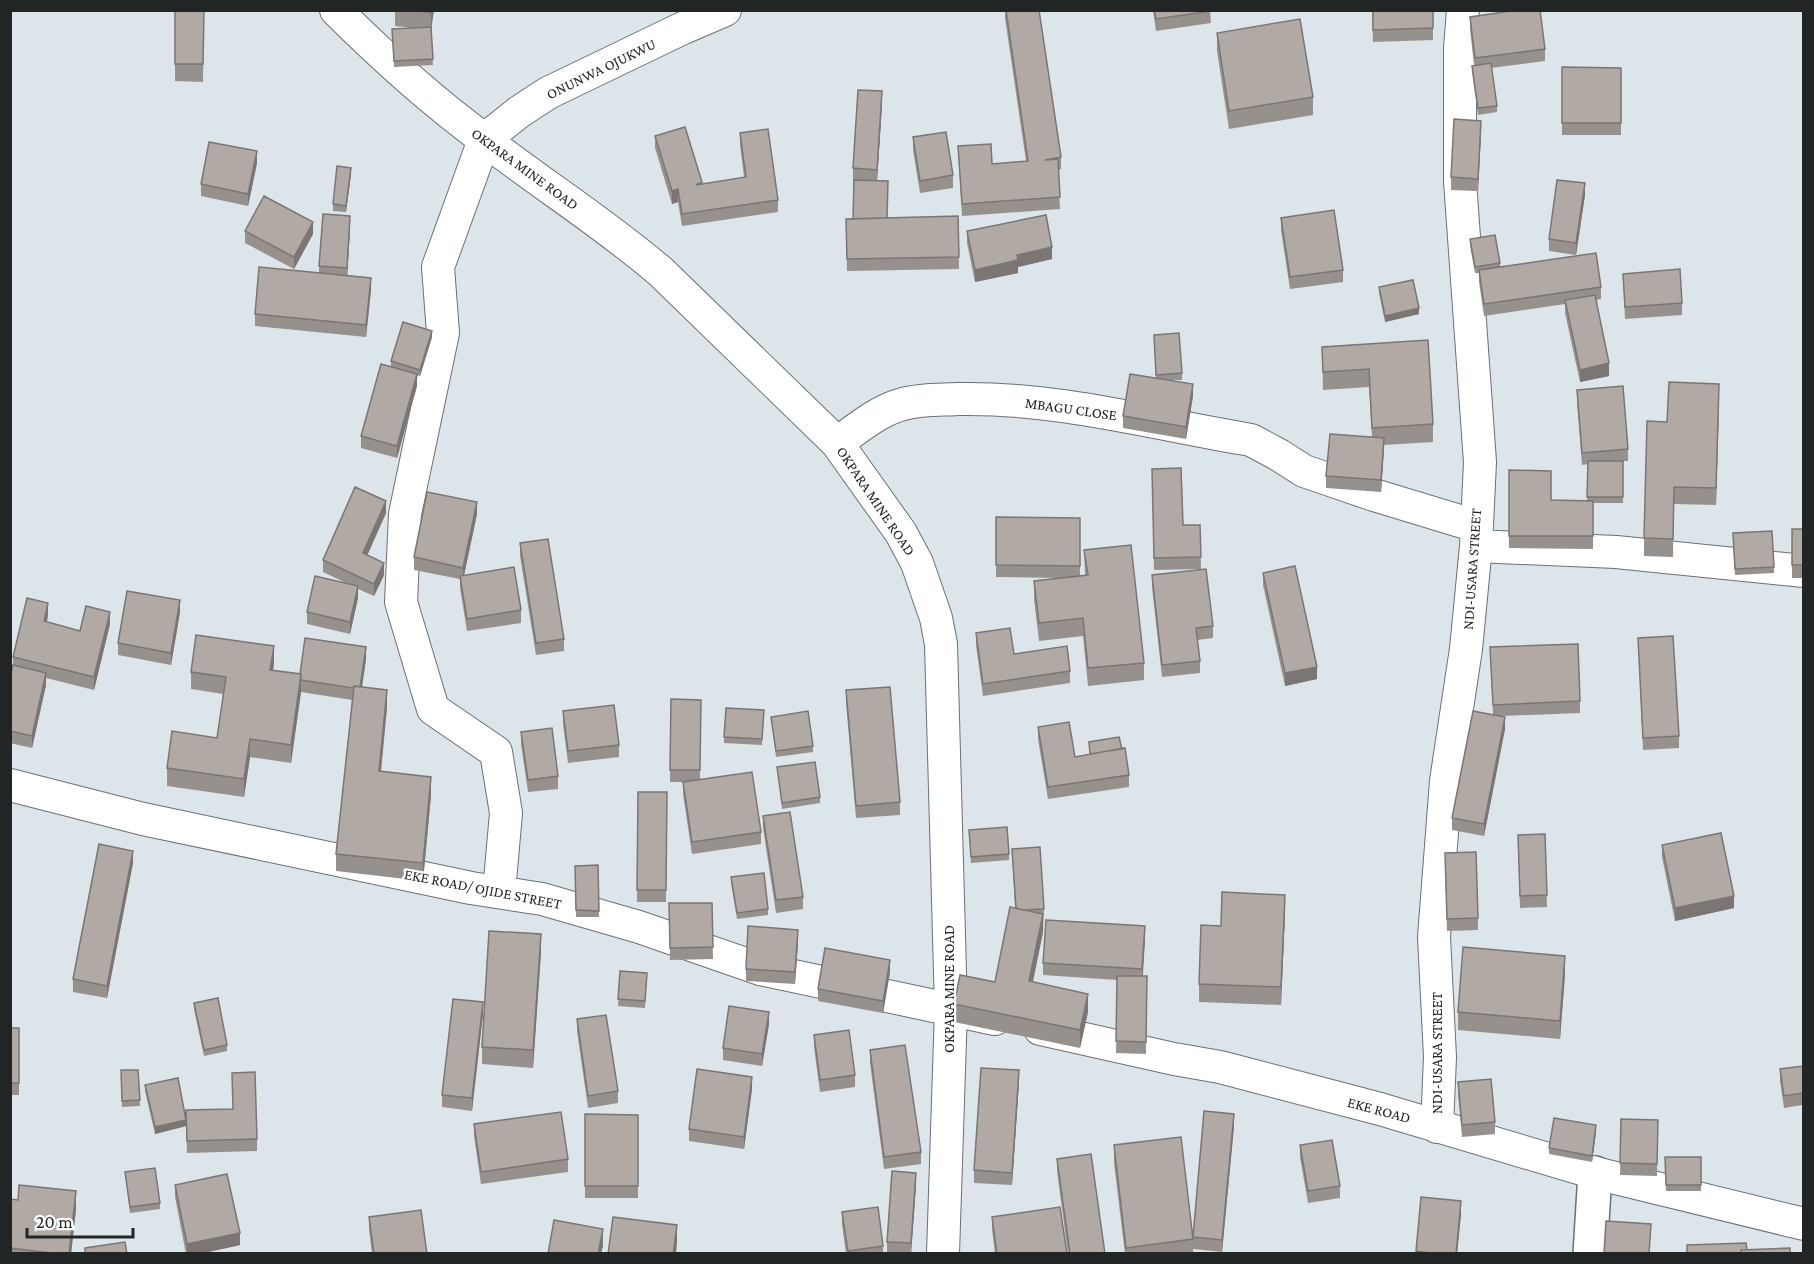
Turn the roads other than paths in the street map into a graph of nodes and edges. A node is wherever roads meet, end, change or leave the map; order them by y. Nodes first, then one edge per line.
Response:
1 (336, 10) edge
2 (725, 10) edge
3 (1463, 10) edge
4 (484, 140) junction
5 (837, 443) junction
6 (1476, 536) junction
7 (1803, 571) edge
8 (10, 785) edge
9 (499, 892) junction
10 (951, 1009) junction
11 (1437, 1127) junction
12 (1595, 1173) junction
13 (1803, 1224) edge
14 (943, 1254) edge
15 (1590, 1254) edge

1 - 4 street, OKPARA MINE ROAD
2 - 4 street, ONUNWA OJUKWU
3 - 6 street, NDI-USARA STREET
4 - 5 street, OKPARA MINE ROAD
4 - 9 street
5 - 6 street, MBAGU CLOSE
5 - 10 street, OKPARA MINE ROAD
6 - 7 street, MBAGU CLOSE
6 - 11 street, NDI-USARA STREET
8 - 9 street, EKE ROAD/ OJIDE STREET
9 - 10 street, EKE ROAD/ OJIDE STREET
10 - 11 street, EKE ROAD
10 - 14 street, OKPARA MINE ROAD
11 - 12 street, EKE ROAD
12 - 13 street, EKE ROAD
12 - 15 main road

